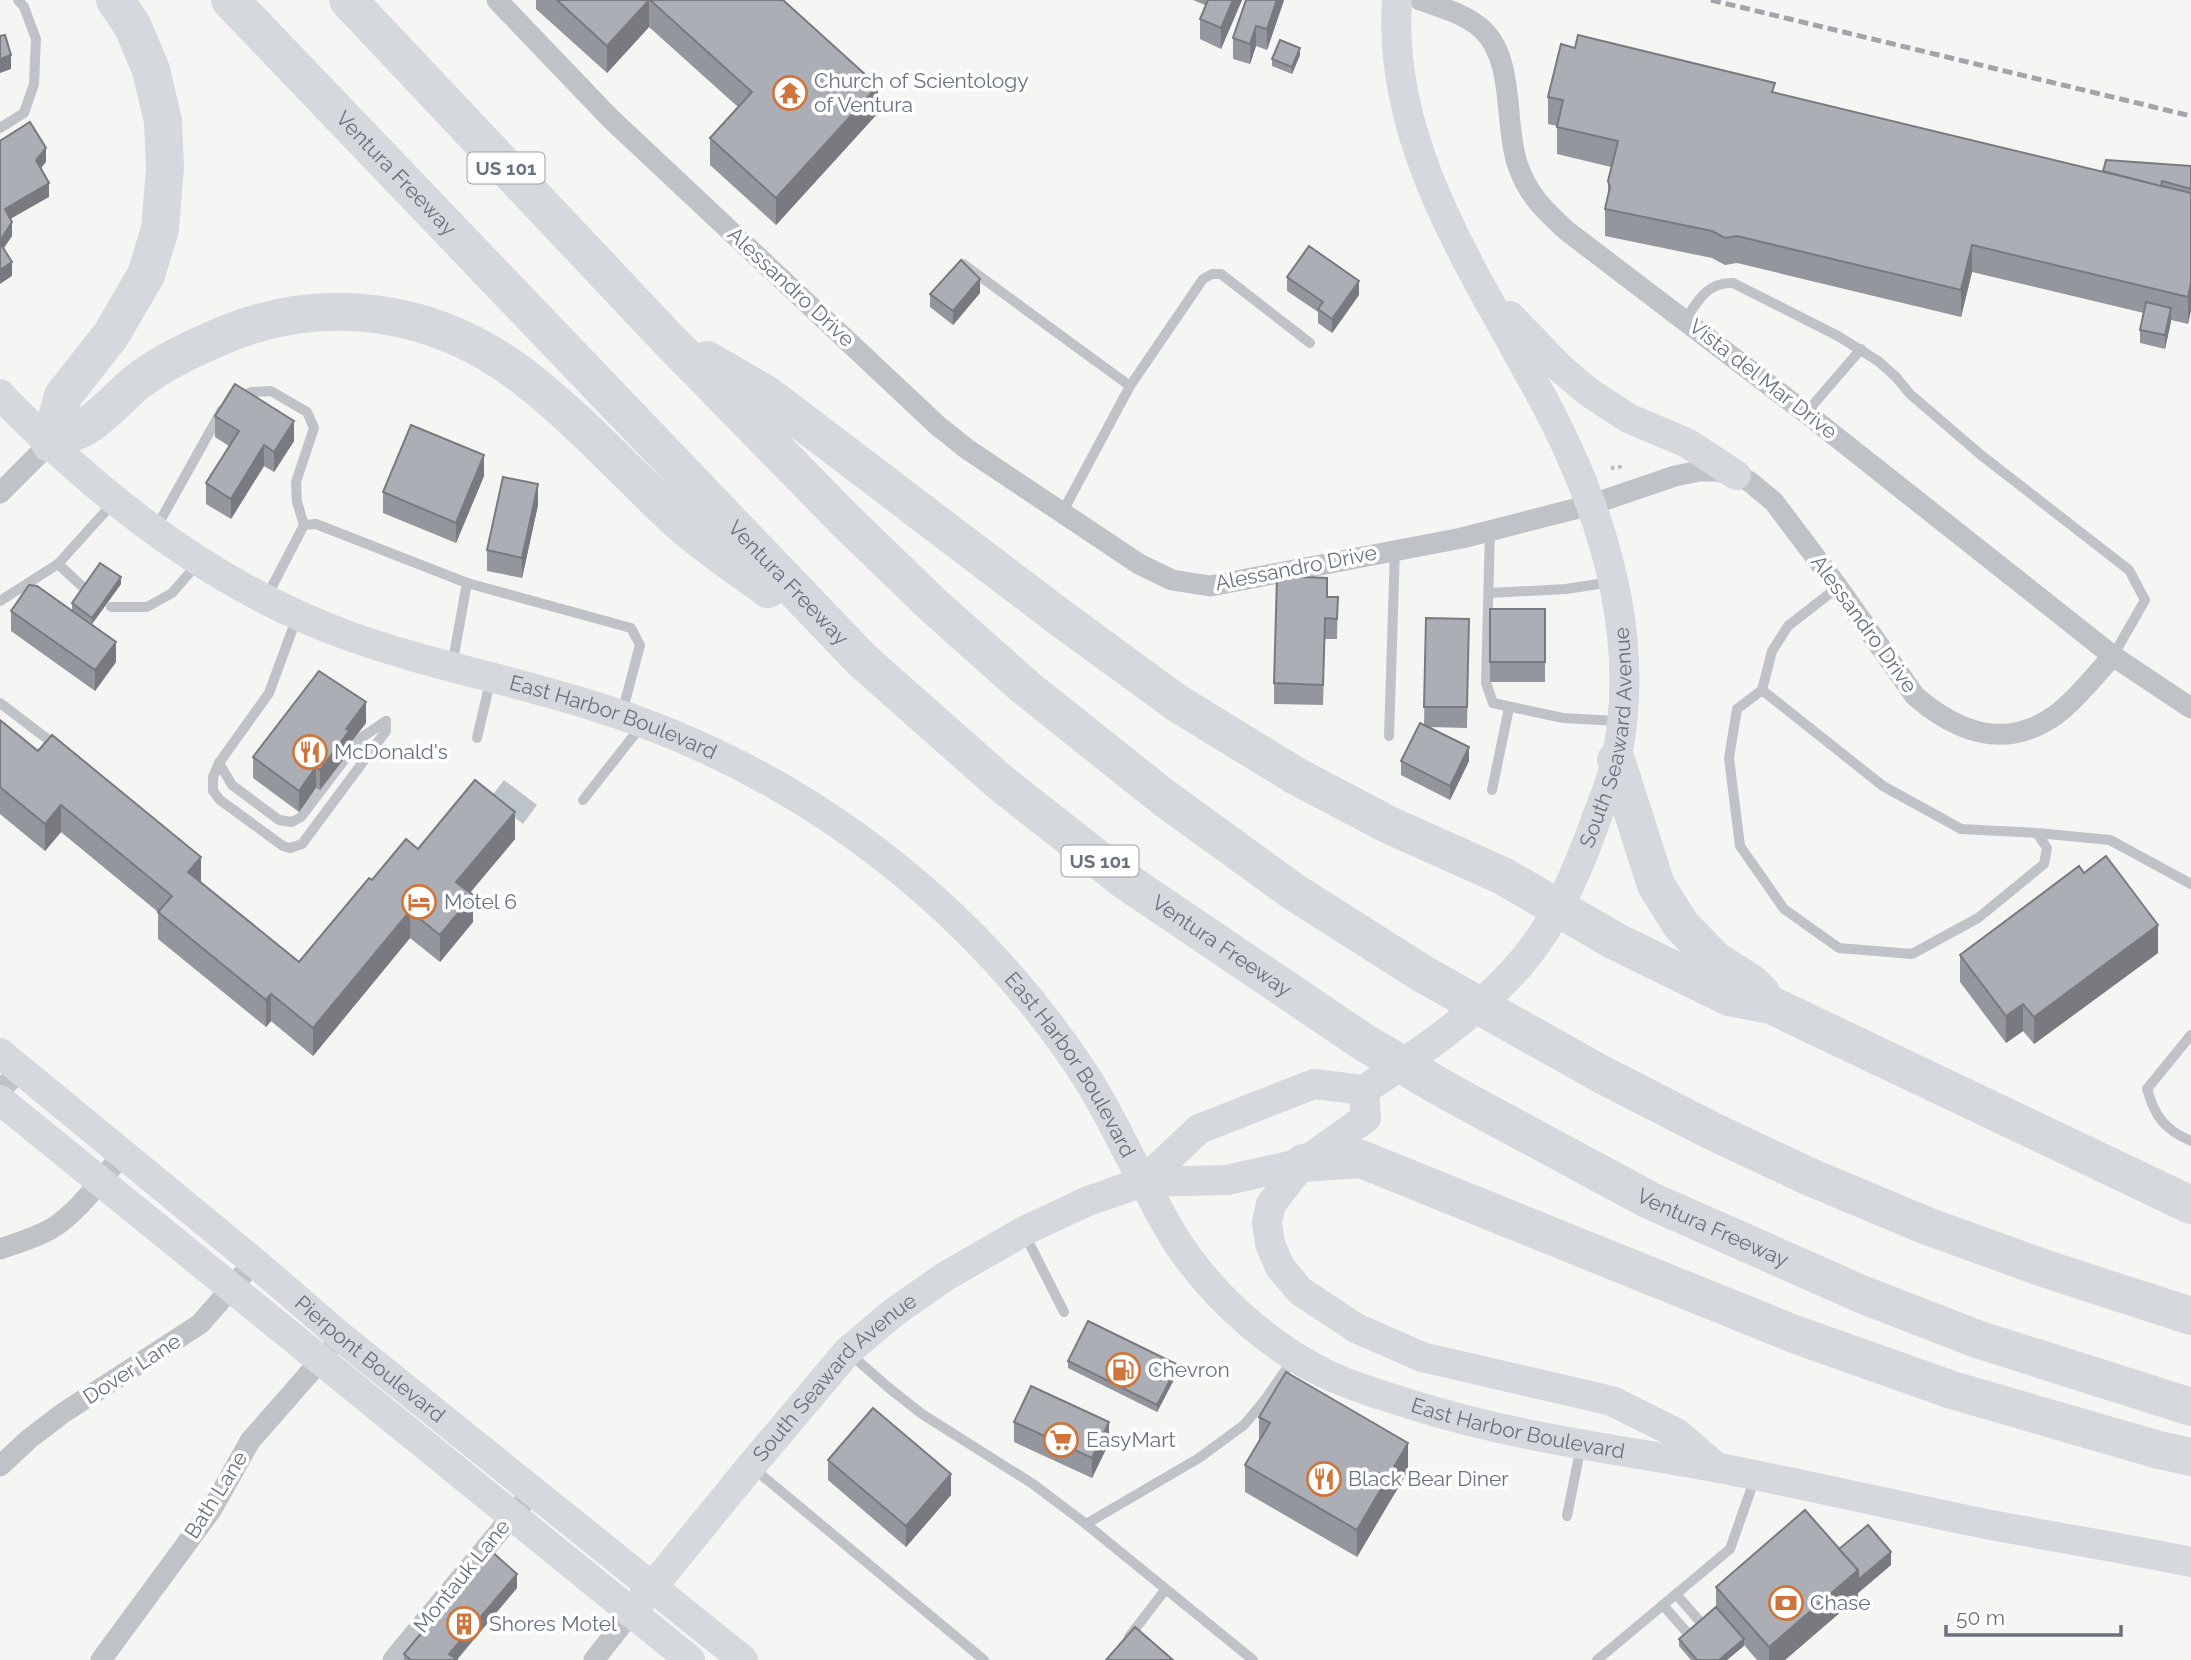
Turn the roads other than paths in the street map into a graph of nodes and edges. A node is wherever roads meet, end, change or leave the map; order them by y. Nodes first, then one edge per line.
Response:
1 (18, 0) edge
2 (115, 0) edge
3 (230, 0) edge
4 (348, 0) edge
5 (497, 0) edge
6 (1397, 0) edge
7 (1420, 0) edge
8 (0, 128) edge
9 (963, 264) edge
10 (1479, 282) junction
11 (1686, 319) junction
12 (664, 335) junction
13 (1310, 342) dead end
14 (1861, 349) junction
15 (1130, 386) junction
16 (0, 394) edge
17 (1807, 413) junction
18 (50, 443) junction
19 (1736, 475) junction
20 (0, 493) edge
21 (114, 502) junction
22 (1590, 505) junction
23 (1062, 513) junction
24 (304, 525) junction
25 (1490, 530) junction
26 (155, 531) junction
27 (1395, 549) junction
28 (200, 562) junction
29 (58, 564) junction
30 (1615, 582) junction
31 (467, 583) junction
32 (1838, 587) junction
33 (84, 588) edge
34 (1489, 593) junction
35 (266, 598) junction
36 (0, 601) edge
37 (111, 607) dead end
38 (298, 614) junction
39 (2113, 656) junction
40 (862, 660) junction
41 (452, 668) junction
42 (491, 678) junction
43 (1762, 690) junction
44 (0, 703) edge
45 (1509, 708) junction
46 (2191, 708) edge
47 (633, 719) junction
48 (1622, 722) junction
49 (1388, 736) dead end
50 (477, 738) dead end
51 (54, 744) edge
52 (1616, 760) junction
53 (219, 763) junction
54 (1492, 790) dead end
55 (583, 800) dead end
56 (2036, 833) junction
57 (2191, 884) edge
58 (1559, 908) junction
59 (1771, 1005) junction
60 (2191, 1035) edge
61 (7, 1071) edge
62 (0, 1100) edge
63 (1365, 1104) junction
64 (2191, 1140) edge
65 (122, 1154) junction
66 (1303, 1163) junction
67 (100, 1180) junction
68 (1143, 1182) junction
69 (2191, 1205) edge
70 (1024, 1231) junction
71 (0, 1249) edge
72 (254, 1262) junction
73 (232, 1288) junction
74 (1063, 1312) dead end
75 (2191, 1316) edge
76 (341, 1337) junction
77 (848, 1352) junction
78 (1295, 1357) junction
79 (321, 1360) junction
80 (2191, 1407) edge
81 (1581, 1444) junction
82 (2191, 1457) edge
83 (0, 1466) edge
84 (751, 1466) junction
85 (1718, 1468) junction
86 (1756, 1476) junction
87 (532, 1492) junction
88 (511, 1516) junction
89 (1567, 1516) dead end
90 (1086, 1524) junction
91 (2191, 1562) edge
92 (652, 1587) junction
93 (1165, 1590) junction
94 (1676, 1594) junction
95 (1663, 1605) junction
96 (631, 1613) junction
97 (1717, 1641) edge
98 (1124, 1643) edge
99 (101, 1660) edge
100 (393, 1660) edge
101 (594, 1660) edge
102 (690, 1660) edge
103 (743, 1660) edge
104 (984, 1660) edge
105 (1253, 1660) edge
106 (1597, 1660) edge
107 (1710, 1660) edge

1 - 8 lane
2 - 18 highway
3 - 40 highway, Ventura Freeway / US 101
4 - 12 highway, US 101
5 - 23 street, Alessandro Drive
6 - 10 main road, South Seaward Avenue
7 - 11 street, Vista del Mar Drive
9 - 15 lane
10 - 19 main road
10 - 22 main road, South Seaward Avenue
11 - 14 lane
11 - 17 street, Vista del Mar Drive
12 - 58 highway
12 - 75 highway, US 101
13 - 15 lane
14 - 17 lane
14 - 39 lane
15 - 23 lane
16 - 18 main road, East Harbor Boulevard
17 - 39 street, Vista del Mar Drive
18 - 20 street
18 - 21 main road, East Harbor Boulevard
18 - 40 highway
19 - 22 street, Alessandro Drive
19 - 32 street, Alessandro Drive
21 - 26 main road, East Harbor Boulevard
21 - 29 lane
22 - 25 street, Alessandro Drive
22 - 30 main road, South Seaward Avenue
23 - 27 street, Alessandro Drive
24 - 26 lane
24 - 31 lane
24 - 35 lane
25 - 27 street, Alessandro Drive
25 - 34 lane
26 - 28 main road, East Harbor Boulevard
27 - 49 lane
28 - 35 main road, East Harbor Boulevard
28 - 37 lane
29 - 33 lane
29 - 36 lane
30 - 34 lane
30 - 48 main road, South Seaward Avenue
31 - 41 lane
31 - 47 lane
32 - 39 street, Alessandro Drive
32 - 43 lane
34 - 45 lane
35 - 38 main road, East Harbor Boulevard
38 - 41 main road, East Harbor Boulevard
38 - 53 lane
39 - 46 street, Vista del Mar Drive
40 - 80 highway, Ventura Freeway / US 101
41 - 42 main road, East Harbor Boulevard
42 - 47 main road, East Harbor Boulevard
42 - 50 lane
43 - 56 lane
43 - 56 lane
44 - 51 lane
45 - 48 lane
45 - 54 lane
47 - 55 lane
47 - 68 main road, East Harbor Boulevard
48 - 52 main road, South Seaward Avenue
52 - 58 main road, South Seaward Avenue
52 - 59 highway
53 - 53 lane
56 - 57 lane
58 - 59 highway
58 - 63 main road, South Seaward Avenue
59 - 69 highway
60 - 64 lane
61 - 65 main road, Pierpont Boulevard
62 - 67 main road, Pierpont Boulevard
63 - 66 main road, South Seaward Avenue
63 - 68 main road, South Seaward Avenue
65 - 67 street
65 - 72 main road, Pierpont Boulevard
66 - 68 main road, South Seaward Avenue
66 - 82 highway
66 - 85 main road
67 - 71 street
67 - 73 main road, Pierpont Boulevard
68 - 70 main road, South Seaward Avenue
68 - 78 main road, East Harbor Boulevard
70 - 74 lane
70 - 77 main road, South Seaward Avenue
72 - 73 street, Dover Lane
72 - 76 main road, Pierpont Boulevard
73 - 79 main road, Pierpont Boulevard
73 - 83 street, Dover Lane
76 - 79 street, Bath Lane
76 - 87 main road, Pierpont Boulevard
77 - 84 main road, South Seaward Avenue
77 - 90 lane
78 - 81 main road, East Harbor Boulevard
78 - 90 lane
79 - 88 main road, Pierpont Boulevard
79 - 99 street, Bath Lane
81 - 85 main road, East Harbor Boulevard
81 - 89 lane
84 - 92 main road, South Seaward Avenue
84 - 104 lane
85 - 86 main road, East Harbor Boulevard
86 - 91 main road, East Harbor Boulevard
86 - 94 lane
87 - 88 street, Montauk Lane
87 - 92 main road, Pierpont Boulevard
88 - 96 main road, Pierpont Boulevard
88 - 100 street, Montauk Lane
90 - 93 lane
92 - 96 main road, South Seaward Avenue
92 - 103 main road, Pierpont Boulevard
93 - 98 lane
93 - 105 lane
94 - 95 lane
94 - 97 lane
95 - 106 lane
95 - 107 lane
96 - 101 street, South Seaward Avenue
96 - 102 main road, Pierpont Boulevard

